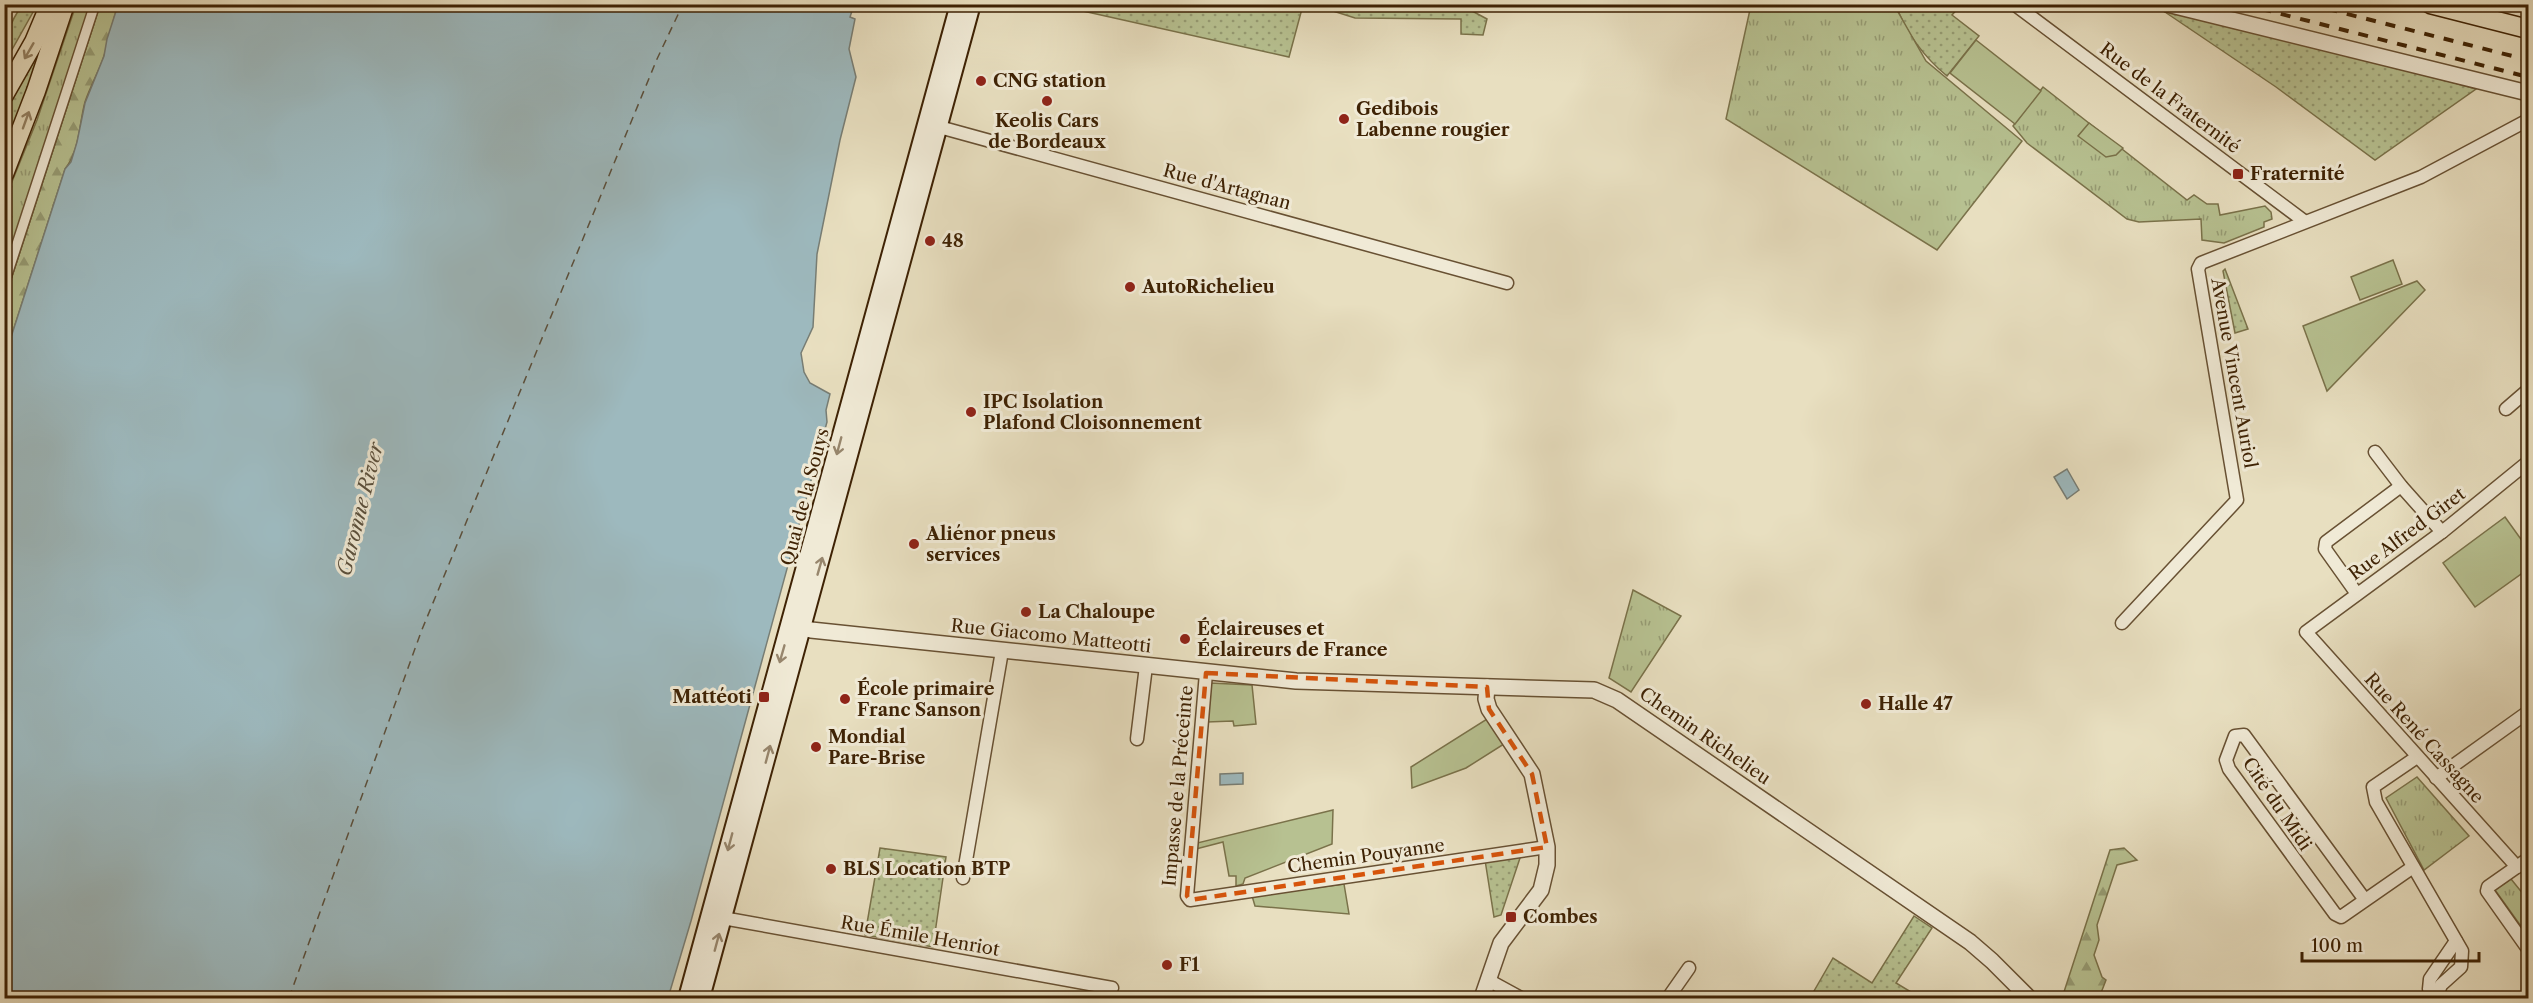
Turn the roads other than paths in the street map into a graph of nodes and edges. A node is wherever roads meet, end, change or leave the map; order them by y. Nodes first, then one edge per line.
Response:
1 (50, 4) edge
2 (65, 4) edge
3 (95, 4) edge
4 (959, 4) edge
5 (972, 4) edge
6 (2014, 4) edge
7 (2167, 4) edge
8 (2430, 4) edge
9 (2472, 4) edge
10 (2529, 19) edge
11 (2529, 29) edge
12 (2529, 93) edge
13 (4, 95) edge
14 (2529, 120) edge
15 (932, 125) junction
16 (4, 174) edge
17 (2304, 221) junction
18 (1506, 283) dead end
19 (4, 284) edge
20 (2529, 390) edge
21 (2506, 409) dead end
22 (2375, 452) dead end
23 (2529, 462) edge
24 (2401, 486) junction
25 (2442, 532) junction
26 (2357, 594) junction
27 (2122, 623) dead end
28 (796, 627) junction
29 (2306, 632) joint
30 (1002, 651) junction
31 (1146, 666) junction
32 (1206, 673) junction
33 (1296, 681) joint
34 (1487, 687) junction
35 (2529, 712) edge
36 (1137, 739) dead end
37 (2417, 757) junction
38 (2436, 778) junction
39 (1546, 847) junction
40 (2529, 859) edge
41 (2413, 867) junction
42 (2517, 867) junction
43 (963, 878) dead end
44 (1190, 900) joint
45 (2365, 900) junction
46 (717, 917) junction
47 (2456, 941) junction
48 (2529, 949) edge
49 (1689, 968) dead end
50 (1488, 980) junction
51 (1112, 988) dead end
52 (2435, 998) edge
53 (687, 999) edge
54 (701, 999) edge
55 (1482, 999) edge
56 (1521, 999) edge
57 (1668, 999) edge
58 (2029, 999) edge

1 -> 13 main road
16 -> 2 main road
3 - 19 street
4 - 15 main road, Quai de la Souys
5 - 15 main road, Quai de la Souys
6 - 17 street, Rue de la Fraternité
7 - 12 street
8 - 11 main road
9 - 10 main road
14 - 17 street, Avenue Vincent Auriol
15 - 18 street, Rue d'Artagnan
15 - 28 main road, Quai de la Souys
17 - 27 street, Avenue Vincent Auriol
20 - 21 street
22 - 24 street
23 - 25 street, Rue Alfred Giret
24 - 25 street
24 - 26 street
25 - 26 street, Rue Alfred Giret
26 - 29 street, Rue Alfred Giret
28 - 30 street, Rue Giacomo Matteotti
28 - 46 main road, Quai de la Souys
29 - 37 street, Rue René Cassagne
30 - 31 street, Rue Giacomo Matteotti
30 - 43 street
31 - 32 street, Rue Giacomo Matteotti
31 - 36 street
32 - 33 street, Rue Giacomo Matteotti
32 - 44 street, Impasse de la Préceinte
33 - 34 street, Chemin Richelieu
34 - 39 street
34 - 58 street, Chemin Richelieu
35 - 38 street
37 - 38 street, Rue René Cassagne
37 - 41 street
38 - 42 street, Rue René Cassagne
39 - 44 street, Chemin Pouyanne
39 - 50 street
40 - 42 street
41 - 45 street, Cité du Midi
41 - 47 street
42 - 48 street
45 - 45 street, Cité du Midi
46 - 51 street, Rue Émile Henriot
46 - 53 main road, Quai de la Souys
54 -> 46 main road, Quai de la Souys
47 - 52 street
47 - 52 street
49 - 57 street
50 - 55 street
50 - 56 street

